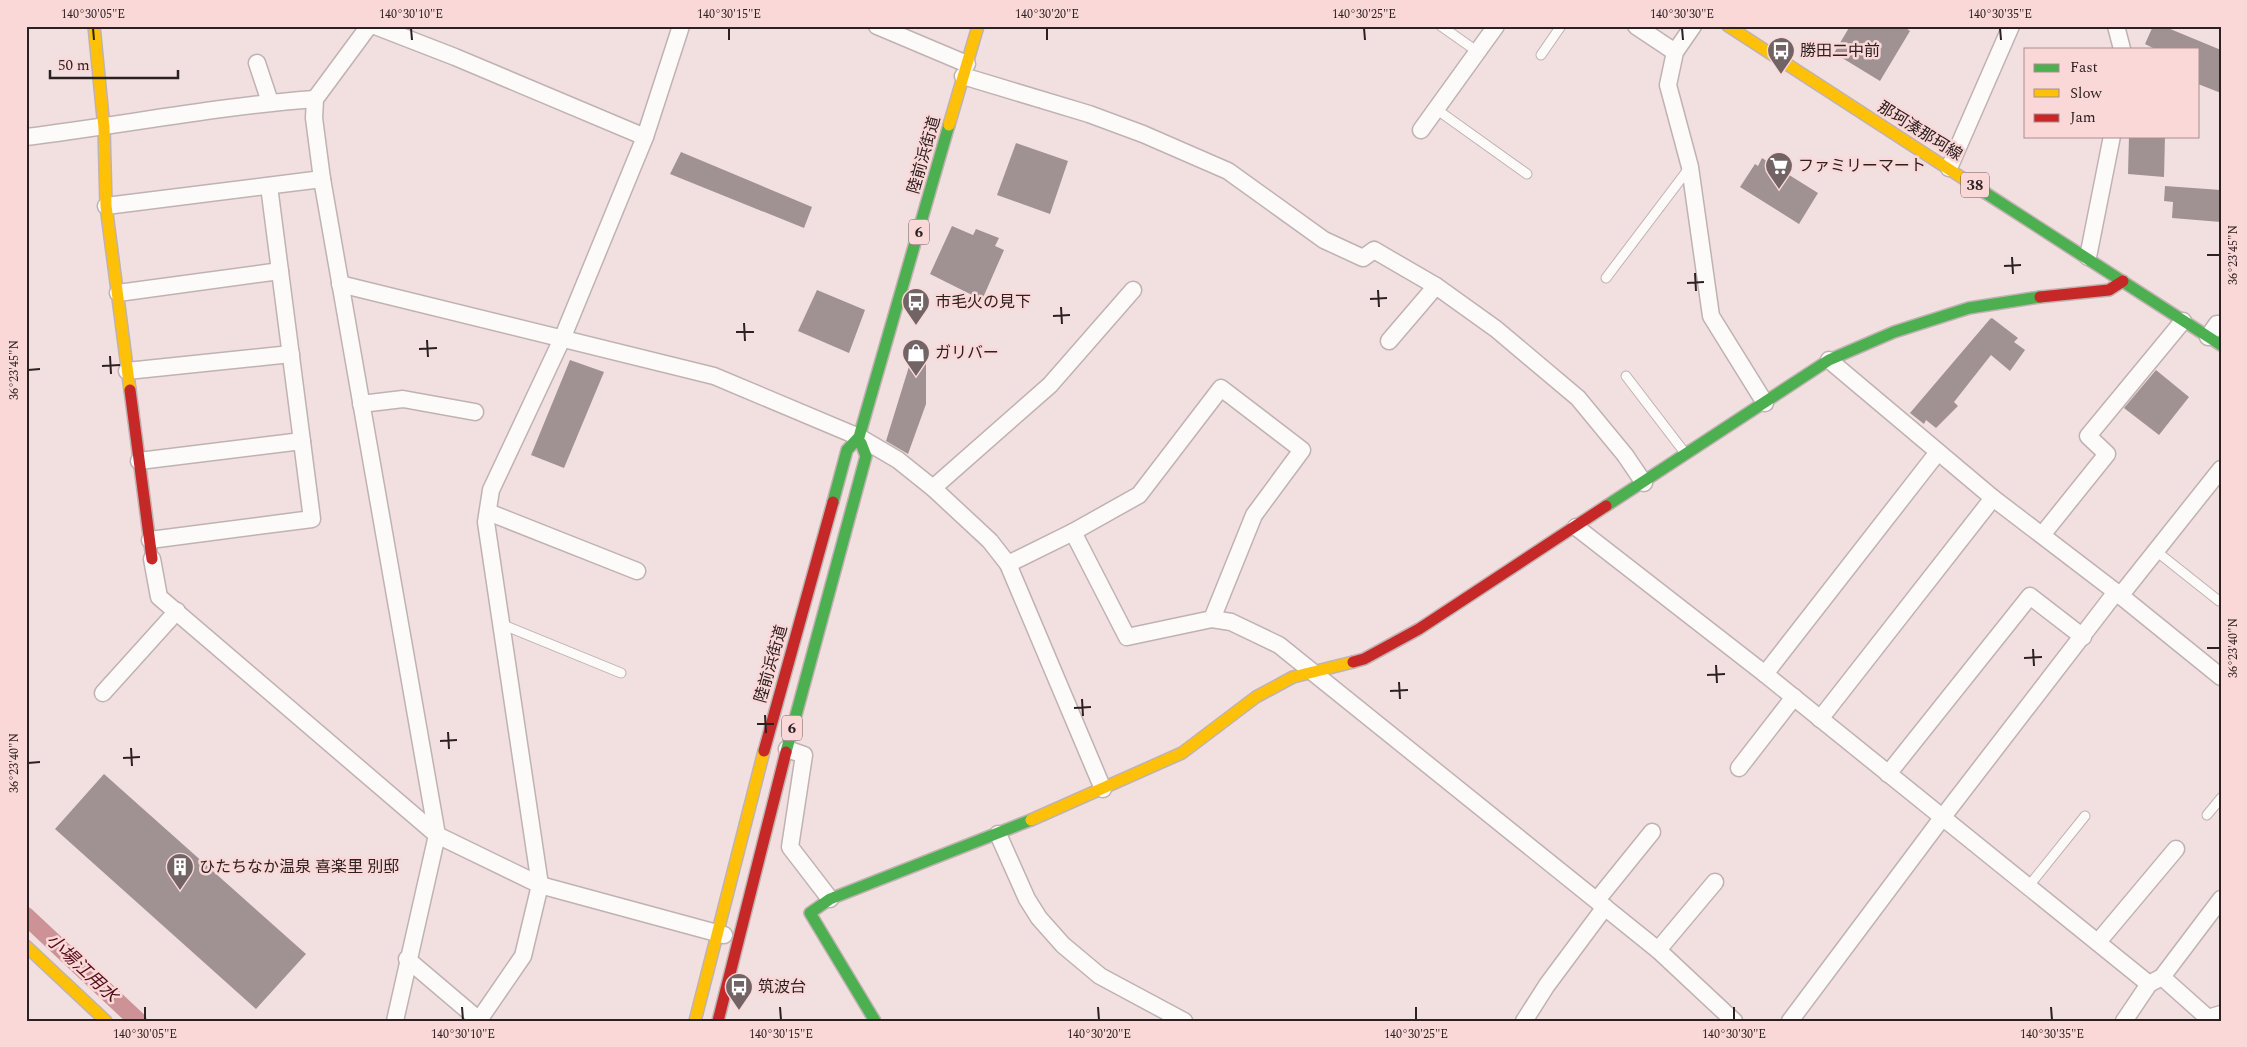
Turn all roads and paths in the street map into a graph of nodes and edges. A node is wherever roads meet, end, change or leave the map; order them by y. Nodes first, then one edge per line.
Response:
1 (94, 26) edge
2 (369, 26) edge
3 (375, 26) edge
4 (681, 26) edge
5 (877, 26) edge
6 (978, 26) edge
7 (1441, 26) edge
8 (1496, 26) edge
9 (1560, 26) edge
10 (1636, 26) edge
11 (1693, 26) edge
12 (1728, 26) edge
13 (2011, 26) edge
14 (2116, 26) edge
15 (2122, 48) edge
16 (1478, 52) junction
17 (1675, 52) junction
18 (1542, 55) dead end
19 (257, 63) dead end
20 (965, 70) junction
21 (315, 99) junction
22 (270, 102) junction
23 (1436, 109) junction
24 (104, 128) junction
25 (1421, 130) dead end
26 (26, 137) edge
27 (645, 137) junction
28 (2112, 138) edge
29 (1690, 167) junction
30 (1948, 168) junction
31 (1527, 174) dead end
32 (322, 179) junction
33 (269, 186) junction
34 (106, 206) junction
35 (2088, 257) junction
36 (280, 271) junction
37 (1606, 278) dead end
38 (2123, 281) junction
39 (340, 284) junction
40 (1436, 286) junction
41 (1133, 290) dead end
42 (118, 293) junction
43 (2183, 321) junction
44 (2221, 324) edge
45 (562, 339) junction
46 (1390, 341) dead end
47 (2214, 341) edge
48 (291, 354) junction
49 (1829, 360) junction
50 (127, 371) junction
51 (1626, 376) dead end
52 (1766, 403) junction
53 (361, 404) junction
54 (475, 412) dead end
55 (859, 437) junction
56 (302, 441) junction
57 (1938, 452) junction
58 (1686, 455) junction
59 (139, 461) junction
60 (2221, 469) edge
61 (1644, 483) junction
62 (933, 488) junction
63 (1993, 498) junction
64 (488, 512) junction
65 (1576, 527) junction
66 (1073, 532) junction
67 (2042, 535) junction
68 (150, 540) junction
69 (2156, 551) junction
70 (152, 559) joint
71 (1008, 564) junction
72 (637, 572) dead end
73 (2118, 594) junction
74 (2219, 601) dead end
75 (177, 612) junction
76 (1212, 619) junction
77 (501, 624) junction
78 (2083, 637) junction
79 (1312, 671) junction
80 (621, 673) dead end
81 (1765, 674) junction
82 (2221, 677) edge
83 (103, 693) dead end
84 (1794, 697) junction
85 (1820, 719) junction
86 (787, 749) junction
87 (1739, 768) dead end
88 (1888, 774) junction
89 (1103, 789) junction
90 (2221, 798) edge
91 (2207, 815) dead end
92 (2084, 816) dead end
93 (1942, 818) junction
94 (1652, 832) dead end
95 (998, 834) junction
96 (437, 835) junction
97 (2176, 849) dead end
98 (1715, 882) dead end
99 (540, 885) junction
100 (2028, 887) junction
101 (830, 899) junction
102 (2221, 899) edge
103 (1601, 904) junction
104 (716, 933) junction
105 (738, 938) junction
106 (2098, 942) junction
107 (26, 946) edge
108 (1658, 950) junction
109 (408, 958) junction
110 (2156, 980) junction
111 (2221, 1014) edge
112 (106, 1021) edge
113 (395, 1021) edge
114 (695, 1021) edge
115 (718, 1021) edge
116 (875, 1021) edge
117 (1184, 1021) edge
118 (1524, 1021) edge
119 (1734, 1021) edge
120 (1790, 1021) edge
121 (2124, 1021) edge

1 - 24 main road
2 - 21 street
3 - 27 street
4 - 27 street
5 - 20 street
6 - 20 main road, 陸前浜街道 / 6
7 - 16 lane
8 - 16 street
9 - 18 lane
10 - 17 street
11 - 17 street
12 - 30 main road, 那珂湊那珂線 / 38
13 - 30 street
14 - 15 street
16 - 23 street
17 - 29 street
19 - 22 street
20 - 40 street
20 - 55 main road, 陸前浜街道 / 6
21 - 22 street
21 - 32 street
22 - 24 street
23 - 25 street
23 - 31 lane
24 - 26 street
24 - 34 main road
27 - 45 street
28 - 35 street
29 - 37 lane
29 - 52 street
30 - 35 main road, 那珂湊那珂線 / 38
32 - 33 street
32 - 39 street
33 - 34 street
33 - 36 street
34 - 42 main road
35 - 38 main road, 那珂湊那珂線 / 38
36 - 42 street
36 - 48 street
38 - 43 main road, 那珂湊那珂線 / 38
38 - 49 main road
39 - 45 street
39 - 53 street
40 - 46 street
40 - 61 street
41 - 62 street
42 - 50 main road
43 - 47 main road, 那珂湊那珂線 / 38
43 - 67 street
44 - 47 street
45 - 55 street
45 - 64 street
48 - 50 street
48 - 56 street
49 - 52 main road
49 - 57 street
50 - 59 main road
51 - 58 lane
52 - 58 main road
53 - 54 street
53 - 96 street
55 - 62 street
55 - 86 main road, 陸前浜街道 / 6
55 - 104 main road, 陸前浜街道 / 6
56 - 59 street
56 - 68 street
57 - 63 street
57 - 81 street
58 - 61 main road
59 - 68 main road
60 - 69 street
61 - 65 main road
62 - 71 street
63 - 67 street
63 - 85 street
64 - 72 street
64 - 77 street
65 - 79 main road
65 - 81 street
66 - 71 street
66 - 76 street
66 - 76 street
67 - 73 street
68 - 70 main road
69 - 73 street
69 - 74 lane
70 - 75 street
71 - 89 street
73 - 78 street
73 - 82 street
75 - 83 street
75 - 96 street
76 - 79 street
77 - 80 lane
77 - 99 street
78 - 88 street
78 - 93 street
79 - 89 main road
79 - 103 street
81 - 84 street
84 - 85 street
84 - 87 street
85 - 88 street
86 - 101 street
86 - 105 main road, 陸前浜街道 / 6
88 - 93 street
89 - 95 main road
90 - 91 lane
92 - 100 lane
93 - 100 street
93 - 120 street
94 - 103 street
95 - 101 main road
95 - 117 street
96 - 99 street
96 - 109 street
97 - 106 street
98 - 108 street
99 - 104 street
99 - 109 street
100 - 106 street
101 - 116 main road
102 - 110 street
103 - 108 street
103 - 118 street
104 - 105 street
104 - 114 main road, 陸前浜街道 / 6
105 - 115 main road, 陸前浜街道 / 6
106 - 110 street
107 - 112 main road
108 - 119 street
109 - 113 street
110 - 111 street
110 - 121 street

